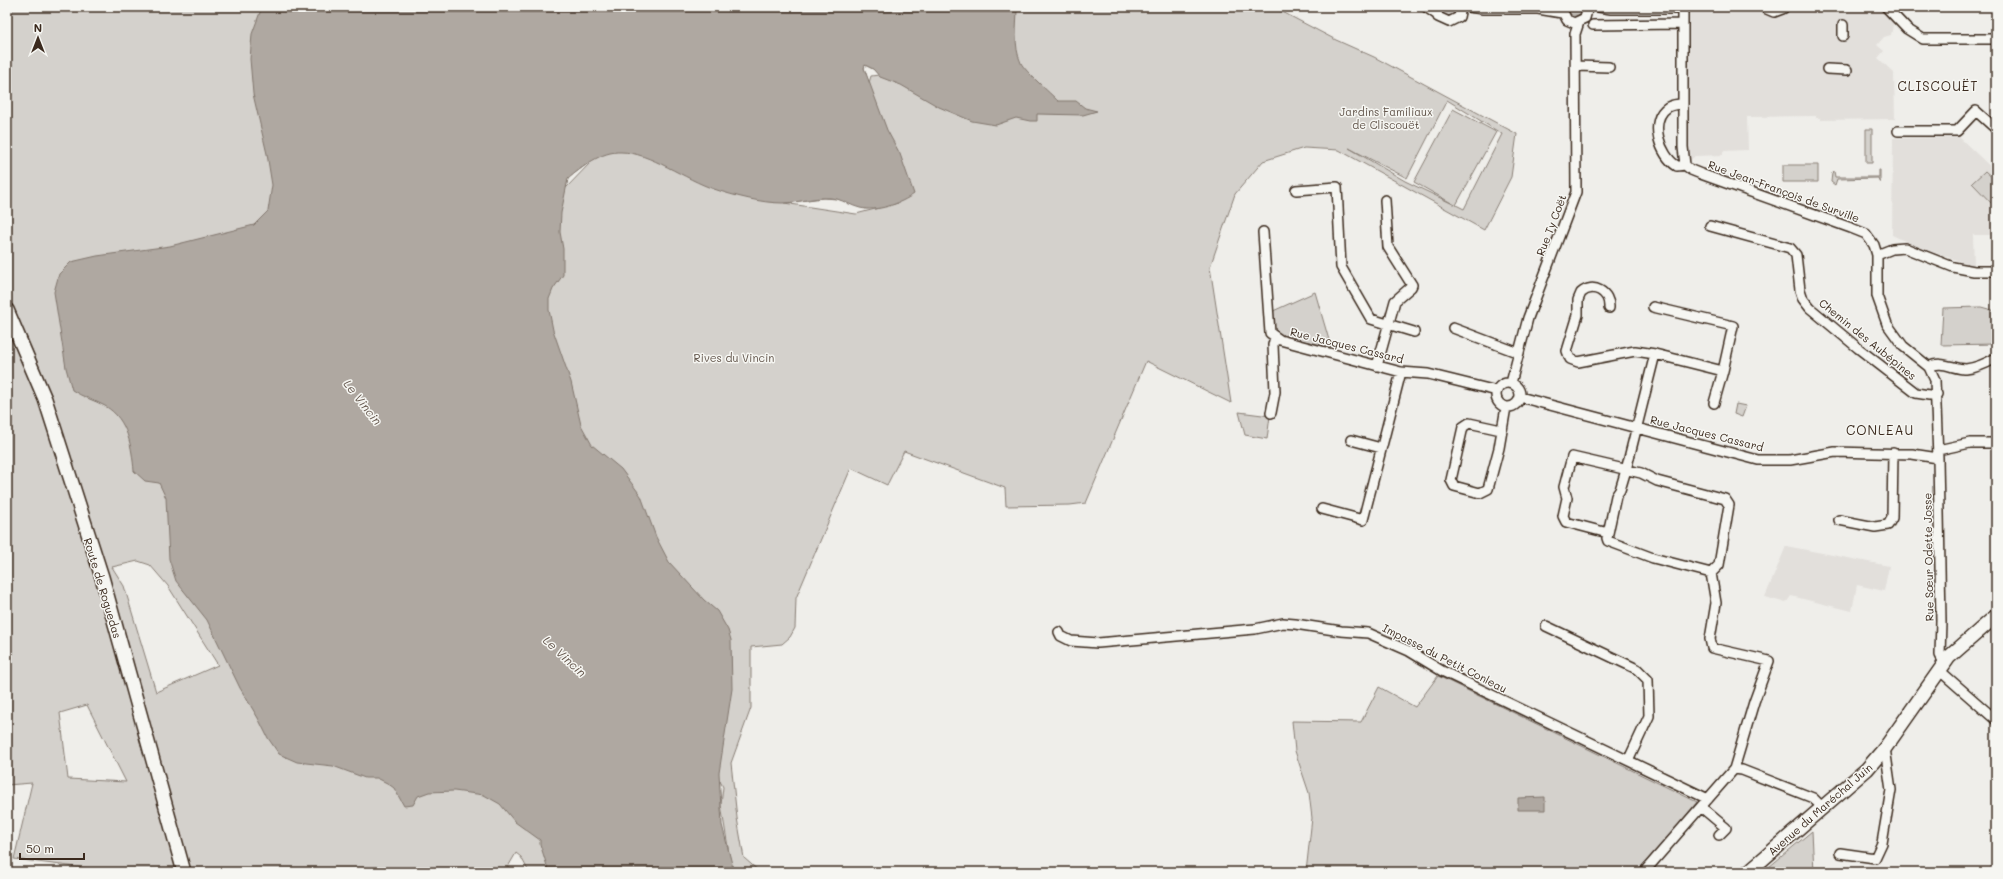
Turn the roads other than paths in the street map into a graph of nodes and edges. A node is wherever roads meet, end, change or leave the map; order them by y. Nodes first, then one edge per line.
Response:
1 (1426, 7) edge
2 (1461, 7) edge
3 (1468, 7) edge
4 (1552, 7) edge
5 (1599, 7) edge
6 (1767, 7) edge
7 (1782, 7) edge
8 (1886, 7) edge
9 (1682, 8) edge
10 (1483, 9) junction
11 (1538, 9) junction
12 (1611, 9) junction
13 (1436, 10) edge
14 (1562, 10) edge
15 (1587, 11) edge
16 (1459, 17) junction
17 (1579, 22) junction
18 (1682, 24) junction
19 (1593, 25) dead end
20 (1843, 25) dead end
21 (1843, 36) dead end
22 (1996, 39) edge
23 (1576, 66) junction
24 (1609, 67) dead end
25 (1827, 69) dead end
26 (1847, 70) dead end
27 (1683, 104) junction
28 (1996, 129) edge
29 (1898, 132) dead end
30 (1685, 165) junction
31 (1296, 190) dead end
32 (1384, 200) dead end
33 (1710, 226) dead end
34 (1263, 232) dead end
35 (1877, 255) junction
36 (1996, 271) edge
37 (1653, 307) dead end
38 (1609, 308) dead end
39 (7, 310) edge
40 (1388, 325) junction
41 (1453, 328) dead end
42 (1414, 332) dead end
43 (1275, 337) junction
44 (1519, 353) junction
45 (1655, 354) junction
46 (1996, 358) edge
47 (1377, 366) junction
48 (1929, 367) junction
49 (1722, 371) junction
50 (1401, 372) junction
51 (1511, 383) junction
52 (1497, 391) junction
53 (1936, 394) junction
54 (1520, 397) junction
55 (1714, 403) dead end
56 (1506, 407) junction
57 (1271, 413) dead end
58 (1636, 428) junction
59 (1501, 430) junction
60 (1351, 440) dead end
61 (1996, 443) edge
62 (1381, 448) junction
63 (1893, 453) junction
64 (1938, 454) junction
65 (1626, 470) junction
66 (1322, 509) dead end
67 (1839, 520) dead end
68 (1608, 533) junction
69 (1711, 573) junction
70 (1996, 616) edge
71 (1546, 626) dead end
72 (1059, 632) dead end
73 (1942, 666) junction
74 (1996, 720) edge
75 (1885, 748) junction
76 (1629, 759) junction
77 (1734, 769) junction
78 (1708, 799) junction
79 (1701, 807) junction
80 (1823, 808) junction
81 (1719, 835) dead end
82 (1840, 853) dead end
83 (184, 872) edge
84 (1644, 872) edge
85 (1748, 872) edge

1 - 13 street
2 - 16 street
3 - 10 street
4 - 11 street
5 - 12 street
6 - 7 street
8 - 22 street
9 - 12 street
9 - 18 street
10 - 11 street
10 - 16 street
11 - 14 street
12 - 15 street
13 - 16 street
14 - 17 street
15 - 17 street
17 - 23 street, Rue Ty Coët
18 - 19 street
18 - 27 street
20 - 21 street
23 - 24 street
23 - 44 street, Rue Ty Coët
25 - 26 street
27 - 30 street
27 - 30 street, Rue Jean-François de Surville
28 - 29 street
30 - 35 street, Rue Jean-François de Surville
31 - 40 street
32 - 40 street
33 - 53 street, Chemin des Aubépines
34 - 43 street, Rue Jacques Cassard
35 - 36 street
35 - 48 street, Rue Jean-François de Surville
37 - 49 street
38 - 45 street
39 - 83 street, Route de Roguedas
40 - 42 street
40 - 47 street
41 - 44 street
43 - 47 street, Rue Jacques Cassard
43 - 57 street
44 - 51 street, Rue Ty Coët
45 - 49 street
45 - 58 street
46 - 48 street
47 - 50 street, Rue Jacques Cassard
48 - 53 street
49 - 55 street
50 - 52 street, Rue Jacques Cassard
50 - 62 street
51 - 52 street
51 - 54 street
52 - 56 street
53 - 64 street
54 - 56 street
54 - 58 street, Rue Jacques Cassard
56 - 59 street
58 - 63 street, Rue Jacques Cassard
58 - 65 street
59 - 59 street
60 - 62 street
61 - 64 street
62 - 66 street
63 - 64 street, Rue Jacques Cassard
63 - 67 street
64 - 73 street, Rue Sœur Odette Josse
65 - 68 street
65 - 68 street
65 - 69 street
68 - 69 street
69 - 77 street
70 - 73 street, Avenue du Maréchal Juin
71 - 76 street
72 - 76 street, Impasse du Petit Conleau
73 - 74 street
73 - 75 street, Avenue du Maréchal Juin
75 - 80 street, Avenue du Maréchal Juin
75 - 82 street
76 - 78 street, Impasse du Petit Conleau
77 - 78 street
77 - 80 street
78 - 79 street
79 - 81 street
79 - 84 street
80 - 85 street, Avenue du Maréchal Juin

